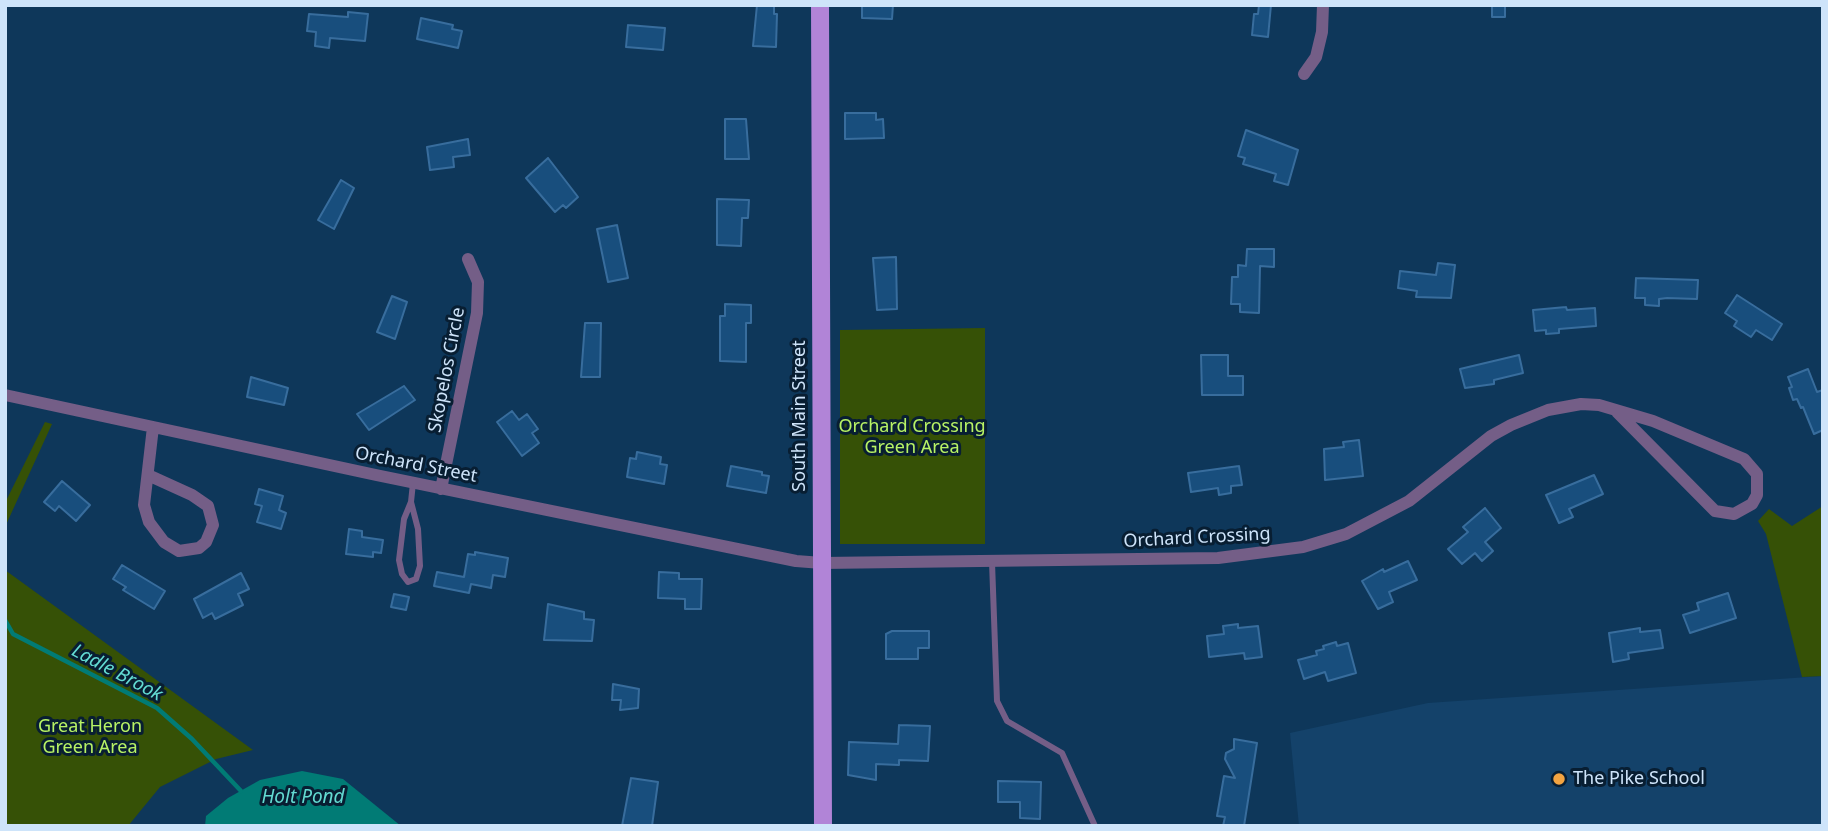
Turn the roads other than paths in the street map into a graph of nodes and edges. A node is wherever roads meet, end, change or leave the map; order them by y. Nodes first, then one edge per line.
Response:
1 (820, 5) edge
2 (1323, 5) edge
3 (1304, 74) dead end
4 (468, 259) dead end
5 (5, 395) edge
6 (1617, 412) junction
7 (153, 427) junction
8 (148, 475) junction
9 (413, 483) junction
10 (441, 489) junction
11 (411, 502) junction
12 (992, 560) junction
13 (822, 563) junction
14 (823, 826) edge
15 (1095, 826) edge

1 - 13 main road, South Main Street
2 - 3 street
4 - 10 street, Skopelos Circle
5 - 7 street, Orchard Street
6 - 6 street, Orchard Crossing
6 - 12 street, Orchard Crossing
7 - 8 street
7 - 9 street, Orchard Street
8 - 8 street
9 - 10 street, Orchard Street
9 - 11 lane
10 - 13 street, Orchard Street
11 - 11 lane
12 - 13 street, Orchard Crossing
12 - 15 lane
13 - 14 main road, South Main Street

